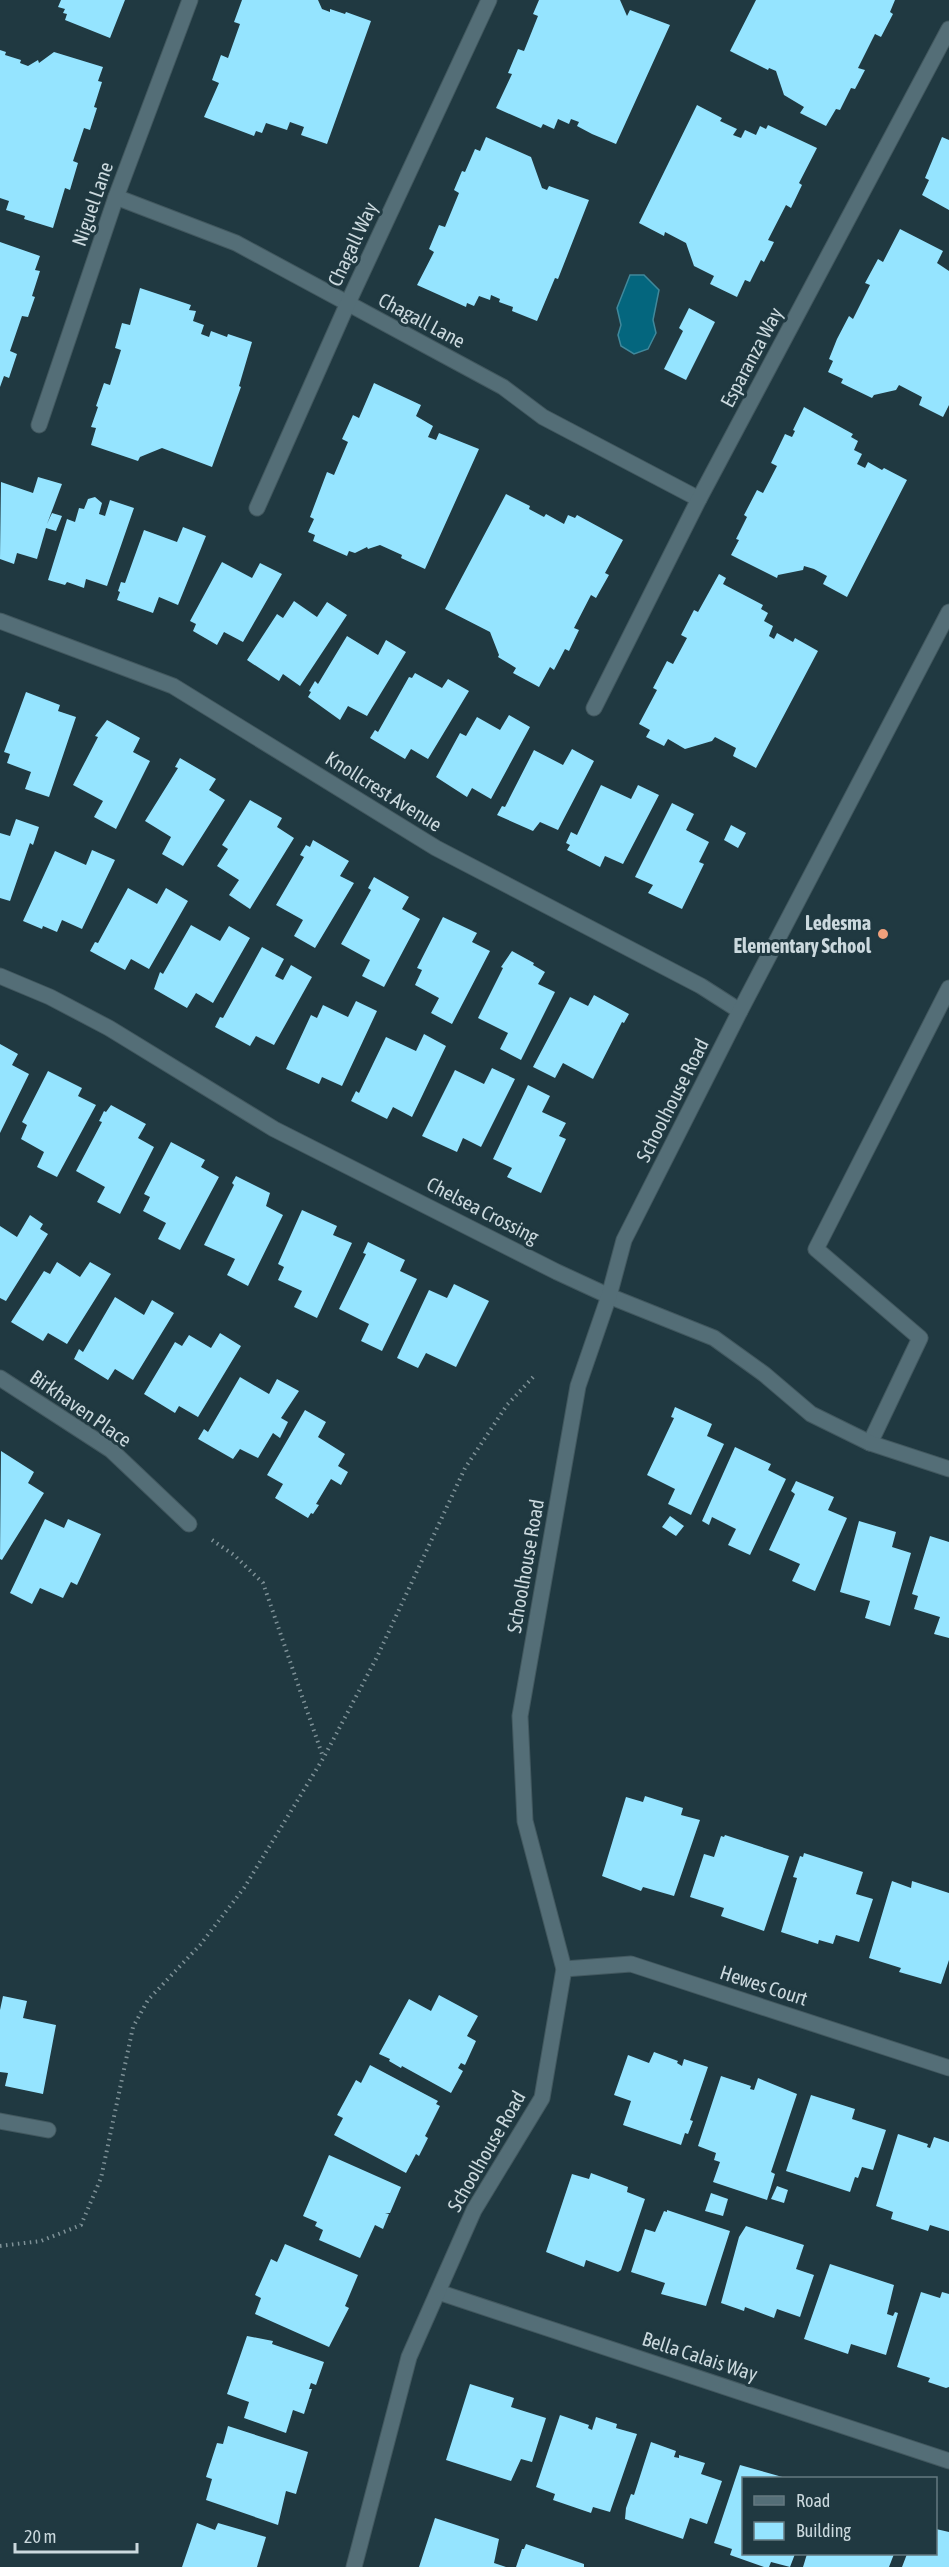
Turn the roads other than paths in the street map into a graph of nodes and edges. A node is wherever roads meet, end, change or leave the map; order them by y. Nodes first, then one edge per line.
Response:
1 (190, 0) edge
2 (489, 0) edge
3 (949, 29) edge
4 (116, 197) junction
5 (347, 305) junction
6 (39, 425) dead end
7 (699, 499) junction
8 (258, 508) dead end
9 (949, 612) edge
10 (0, 621) edge
11 (594, 708) dead end
12 (0, 976) edge
13 (949, 988) edge
14 (740, 1011) junction
15 (609, 1296) junction
16 (0, 1378) edge
17 (870, 1443) junction
18 (949, 1469) edge
19 (189, 1524) road end
20 (564, 1970) junction
21 (949, 2068) edge
22 (0, 2121) edge
23 (48, 2130) dead end
24 (438, 2292) junction
25 (949, 2461) edge
26 (354, 2567) edge

1 - 4 street, Niguel Lane
2 - 5 street, Chagall Way
3 - 7 street, Esparanza Way
4 - 5 street, Chagall Lane
4 - 6 street, Niguel Lane
5 - 7 street, Chagall Lane
5 - 8 street, Chagall Way
7 - 11 street, Esparanza Way
9 - 14 street, Schoolhouse Road
10 - 14 street, Knollcrest Avenue
12 - 15 street, Chelsea Crossing
13 - 17 street
14 - 15 street, Schoolhouse Road
15 - 17 street, Chelsea Crossing
15 - 20 street, Schoolhouse Road
16 - 19 street, Birkhaven Place
17 - 18 street, Chelsea Crossing
20 - 21 street, Hewes Court
20 - 24 street, Schoolhouse Road
22 - 23 street
24 - 25 street, Bella Calais Way
24 - 26 street, Schoolhouse Road

